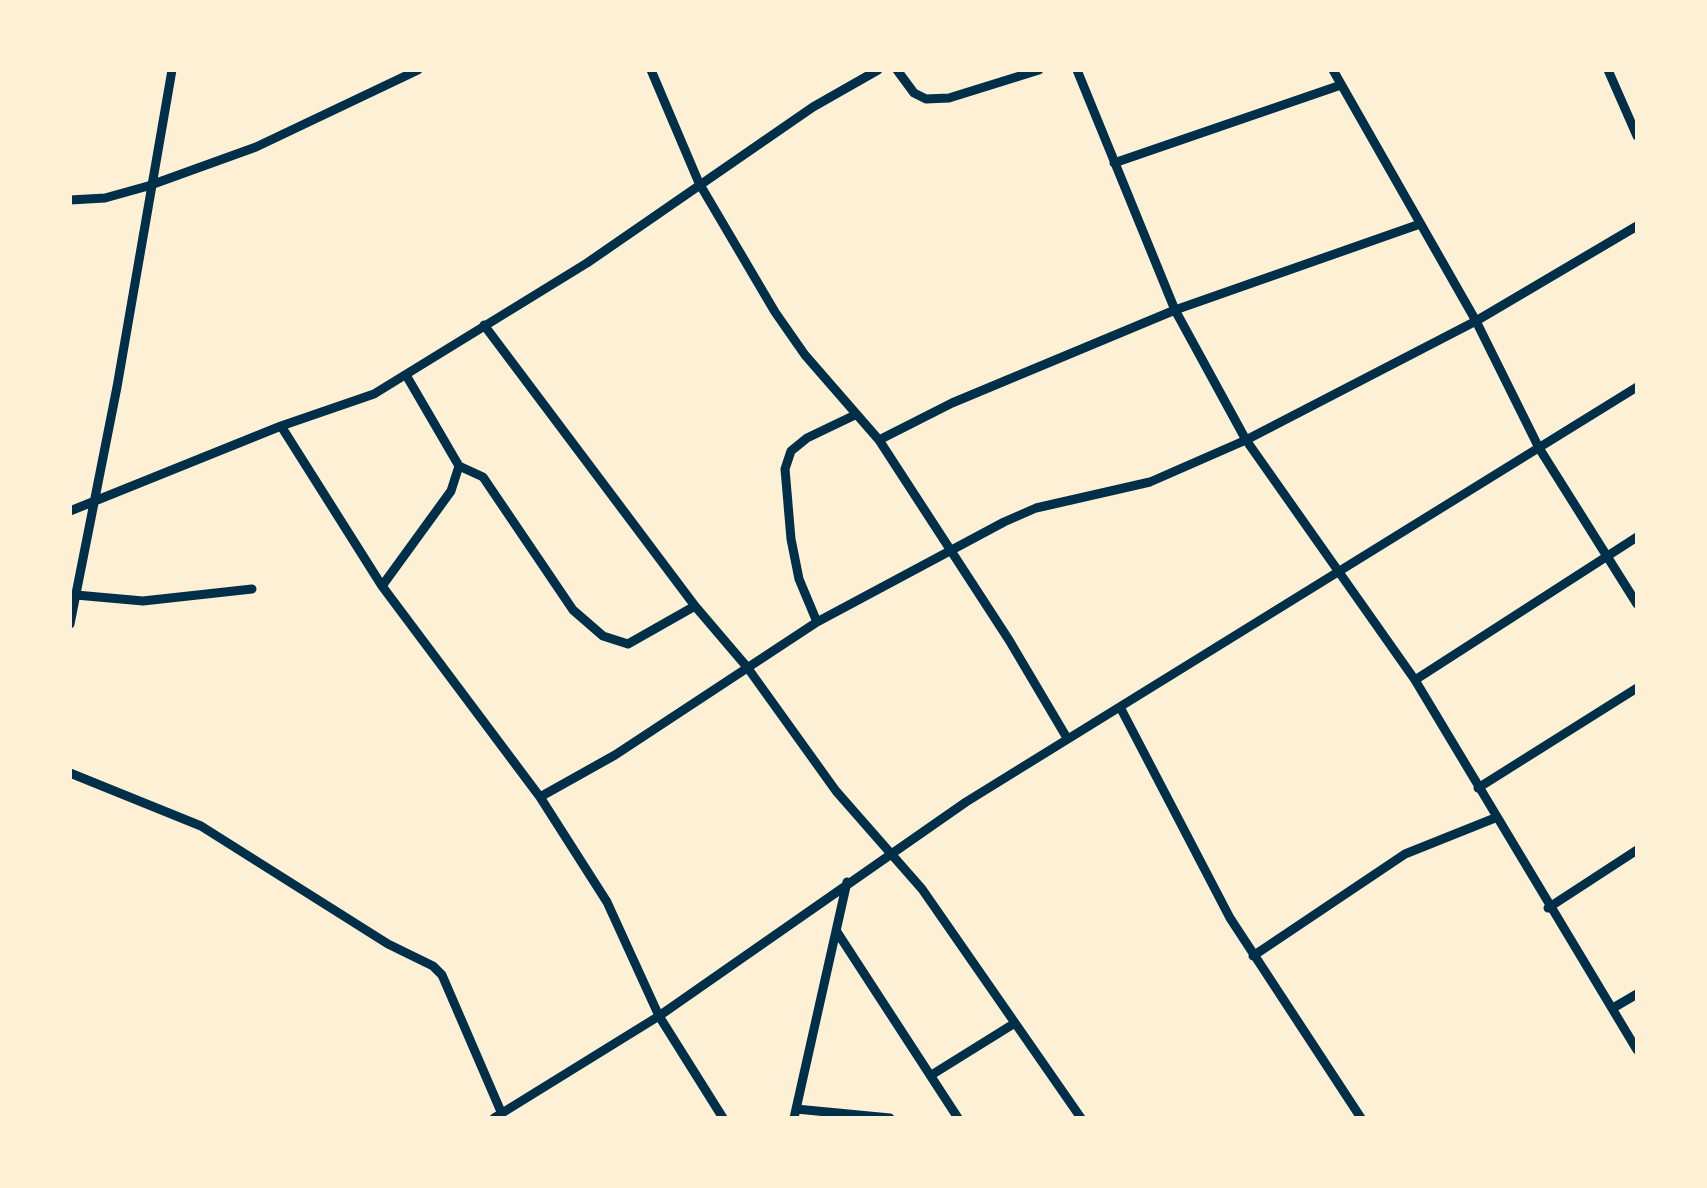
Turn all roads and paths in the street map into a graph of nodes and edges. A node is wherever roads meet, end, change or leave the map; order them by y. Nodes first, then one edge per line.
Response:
1 (172, 70) edge
2 (418, 70) edge
3 (651, 70) edge
4 (878, 70) edge
5 (897, 70) edge
6 (1039, 70) edge
7 (1078, 70) edge
8 (1332, 70) edge
9 (1608, 70) edge
10 (1341, 85) junction
11 (1637, 136) edge
12 (1114, 162) junction
13 (700, 183) junction
14 (148, 186) junction
15 (70, 200) edge
16 (1420, 224) junction
17 (1637, 226) edge
18 (1175, 310) junction
19 (1476, 321) junction
20 (484, 325) junction
21 (406, 375) junction
22 (1637, 387) edge
23 (855, 415) junction
24 (281, 426) junction
25 (879, 440) junction
26 (1246, 440) junction
27 (1539, 448) junction
28 (458, 466) junction
29 (94, 501) junction
30 (70, 511) edge
31 (1637, 537) edge
32 (954, 552) junction
33 (1606, 555) junction
34 (1337, 571) junction
35 (382, 586) junction
36 (252, 589) dead end
37 (76, 595) junction
38 (1637, 604) edge
39 (694, 606) junction
40 (817, 622) junction
41 (70, 624) edge
42 (747, 667) junction
43 (1415, 680) junction
44 (1637, 688) edge
45 (1120, 707) junction
46 (1067, 738) junction
47 (70, 773) edge
48 (1478, 788) junction
49 (540, 798) junction
50 (1494, 818) junction
51 (1637, 850) edge
52 (893, 854) junction
53 (847, 881) junction
54 (1548, 908) junction
55 (837, 932) junction
56 (1253, 956) junction
57 (1637, 994) edge
58 (1613, 1008) junction
59 (658, 1016) junction
60 (1016, 1023) junction
61 (1637, 1050) edge
62 (933, 1074) junction
63 (795, 1114) edge
64 (498, 1116) edge
65 (723, 1118) edge
66 (890, 1118) edge
67 (958, 1118) edge
68 (1080, 1118) edge
69 (1360, 1118) edge

1 - 14 street
2 - 14 street
3 - 13 street
4 - 13 street
5 - 6 street
7 - 12 street
8 - 10 street
9 - 11 street
10 - 12 street
10 - 16 street
12 - 18 street
13 - 20 street
13 - 23 street
14 - 15 street
14 - 29 street
16 - 18 street
16 - 19 street
17 - 19 street
18 - 25 street
18 - 26 street
19 - 26 street
19 - 27 street
20 - 21 street
20 - 39 street
21 - 24 street
21 - 28 street
22 - 27 street
23 - 25 street
23 - 40 street
24 - 29 street
24 - 35 street
25 - 32 street
26 - 32 street
26 - 34 street
27 - 33 street
27 - 34 street
28 - 35 street
28 - 39 street
29 - 30 street
29 - 37 street
31 - 33 street
32 - 40 street
32 - 46 street
33 - 38 street
33 - 43 street
34 - 43 street
34 - 45 street
35 - 49 street
36 - 37 street
37 - 41 street
39 - 42 street
40 - 42 street
42 - 49 street
42 - 52 street
43 - 48 street
44 - 48 street
45 - 46 street
45 - 56 street
46 - 52 street
47 - 64 street
48 - 50 street
49 - 59 street
50 - 54 street
50 - 56 street
51 - 54 street
52 - 53 street
52 - 60 street
53 - 55 street
53 - 59 street
54 - 58 street
55 - 62 street
55 - 63 street
56 - 69 street
57 - 58 street
58 - 61 street
59 - 64 street
59 - 65 street
60 - 62 street
60 - 68 street
62 - 67 street
63 - 66 street

